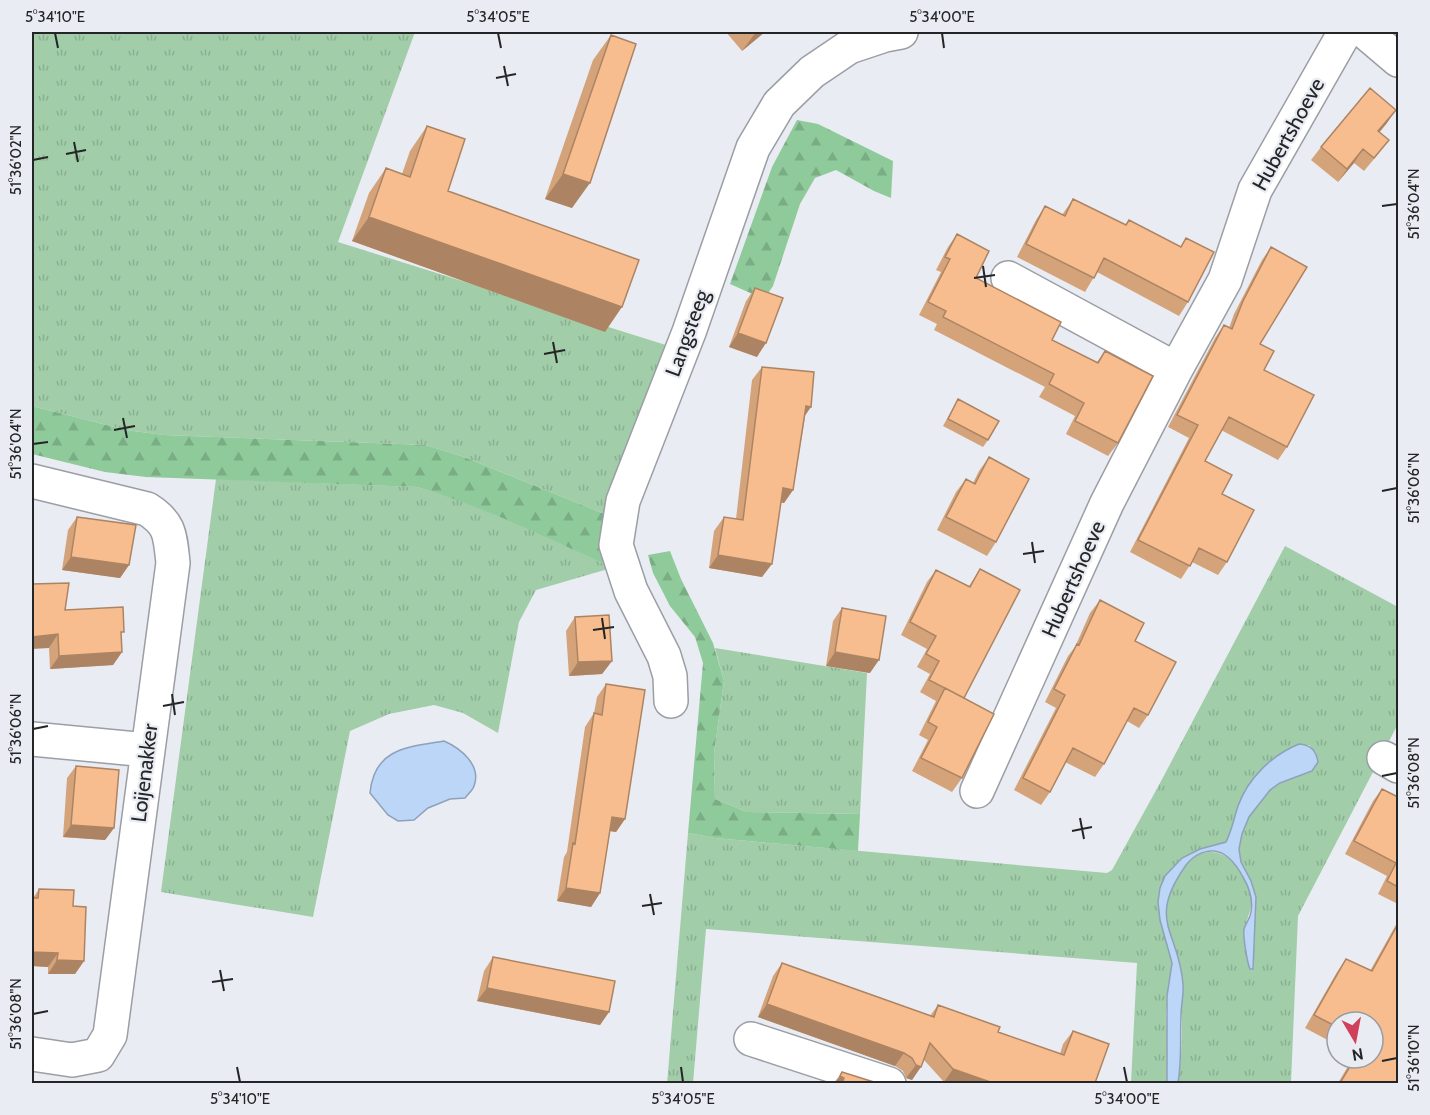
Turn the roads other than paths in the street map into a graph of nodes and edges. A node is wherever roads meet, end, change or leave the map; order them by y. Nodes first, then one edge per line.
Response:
1 (901, 32) edge
2 (1345, 32) edge
3 (1365, 32) edge
4 (1398, 60) edge
5 (1008, 278) dead end
6 (1176, 369) junction
7 (32, 481) edge
8 (671, 701) dead end
9 (32, 739) edge
10 (147, 750) junction
11 (977, 791) dead end
12 (751, 1039) dead end
13 (32, 1054) edge
14 (889, 1083) edge

1 - 8 street, Langsteeg
2 - 6 street, Hubertshoeve
3 - 4 street
5 - 6 street
6 - 11 street, Hubertshoeve
7 - 10 street, Loijenakker
9 - 10 street
10 - 13 street, Loijenakker
12 - 14 street

